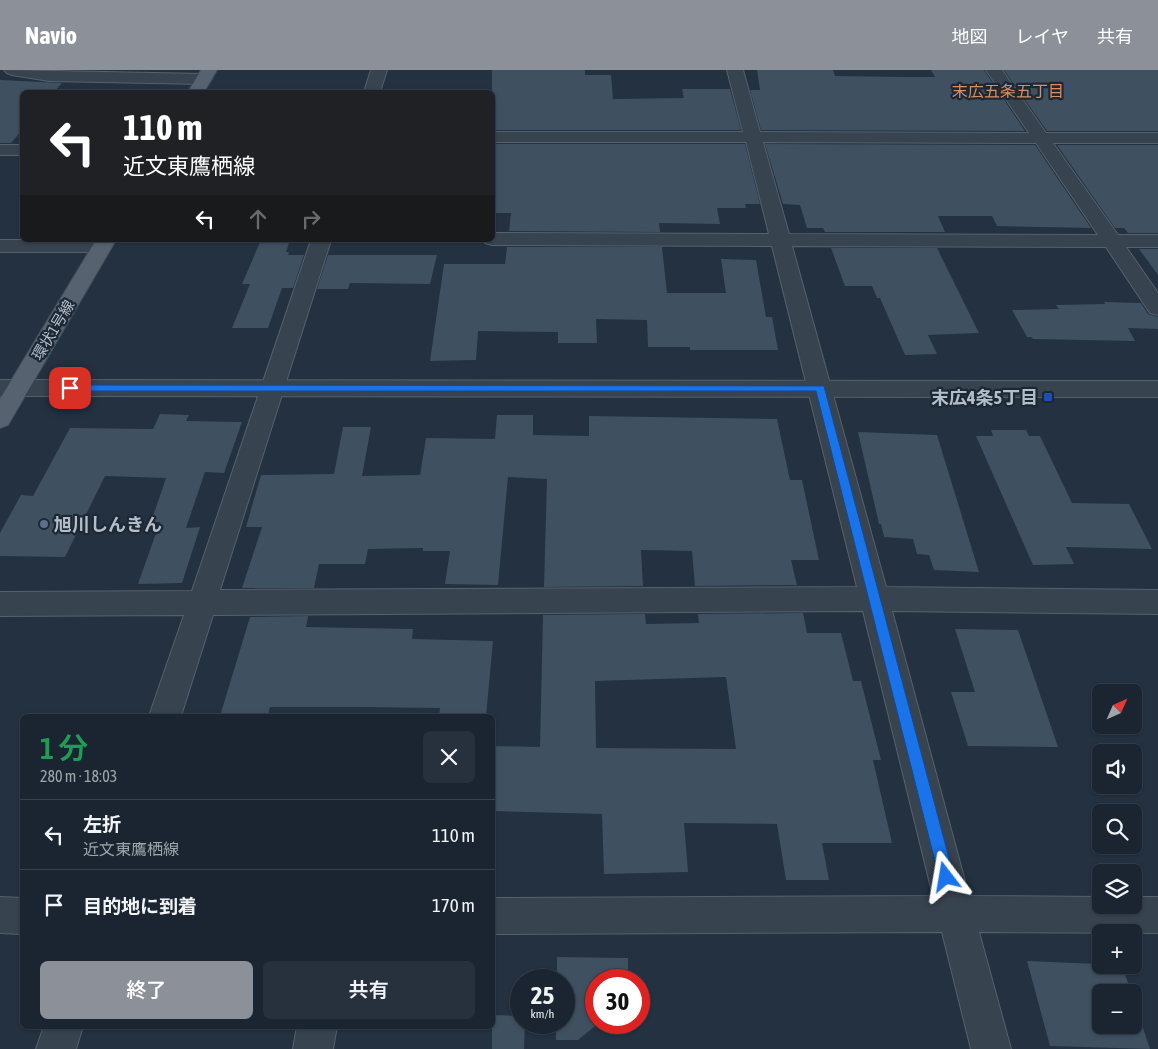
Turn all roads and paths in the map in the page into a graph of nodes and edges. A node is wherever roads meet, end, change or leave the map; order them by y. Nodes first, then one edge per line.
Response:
1 (12, 70) edge
2 (380, 70) edge
3 (735, 70) edge
4 (994, 70) edge
5 (203, 81) edge
6 (373, 90) edge
7 (495, 137) edge
8 (752, 137) junction
9 (1042, 138) junction
10 (1158, 138) edge
11 (0, 150) edge
12 (20, 150) edge
13 (495, 239) edge
14 (781, 240) junction
15 (1112, 241) junction
16 (1158, 241) edge
17 (320, 242) edge
18 (104, 243) edge
19 (0, 246) edge
20 (1158, 308) edge
21 (9, 388) edge
22 (820, 388) junction
23 (273, 389) junction
24 (1156, 392) edge
25 (0, 419) edge
26 (875, 599) junction
27 (1158, 602) edge
28 (201, 603) junction
29 (0, 604) edge
30 (166, 714) edge
31 (956, 914) junction
32 (0, 915) edge
33 (1158, 915) edge
34 (20, 916) edge
35 (495, 916) edge
36 (63, 1029) edge
37 (316, 1029) edge
38 (56, 1049) edge
39 (313, 1049) edge
40 (991, 1049) edge

1 - 5 street
2 - 6 street
3 - 8 street
4 - 9 street
7 - 8 street
8 - 9 street
8 - 14 street
9 - 10 street
9 - 15 street
11 - 12 street
13 - 14 street
14 - 15 street
14 - 22 street
15 - 16 street
15 - 20 street
17 - 23 street
18 - 19 street
18 - 21 main road, 環状1号線
21 - 23 street
21 - 25 main road, 環状1号線
22 - 23 street
22 - 24 street
22 - 26 street
23 - 28 street
26 - 27 street
26 - 28 street
26 - 31 street
28 - 29 street
28 - 30 street
31 - 33 street
31 - 35 street
31 - 40 street
32 - 34 street
36 - 38 street
37 - 39 street

